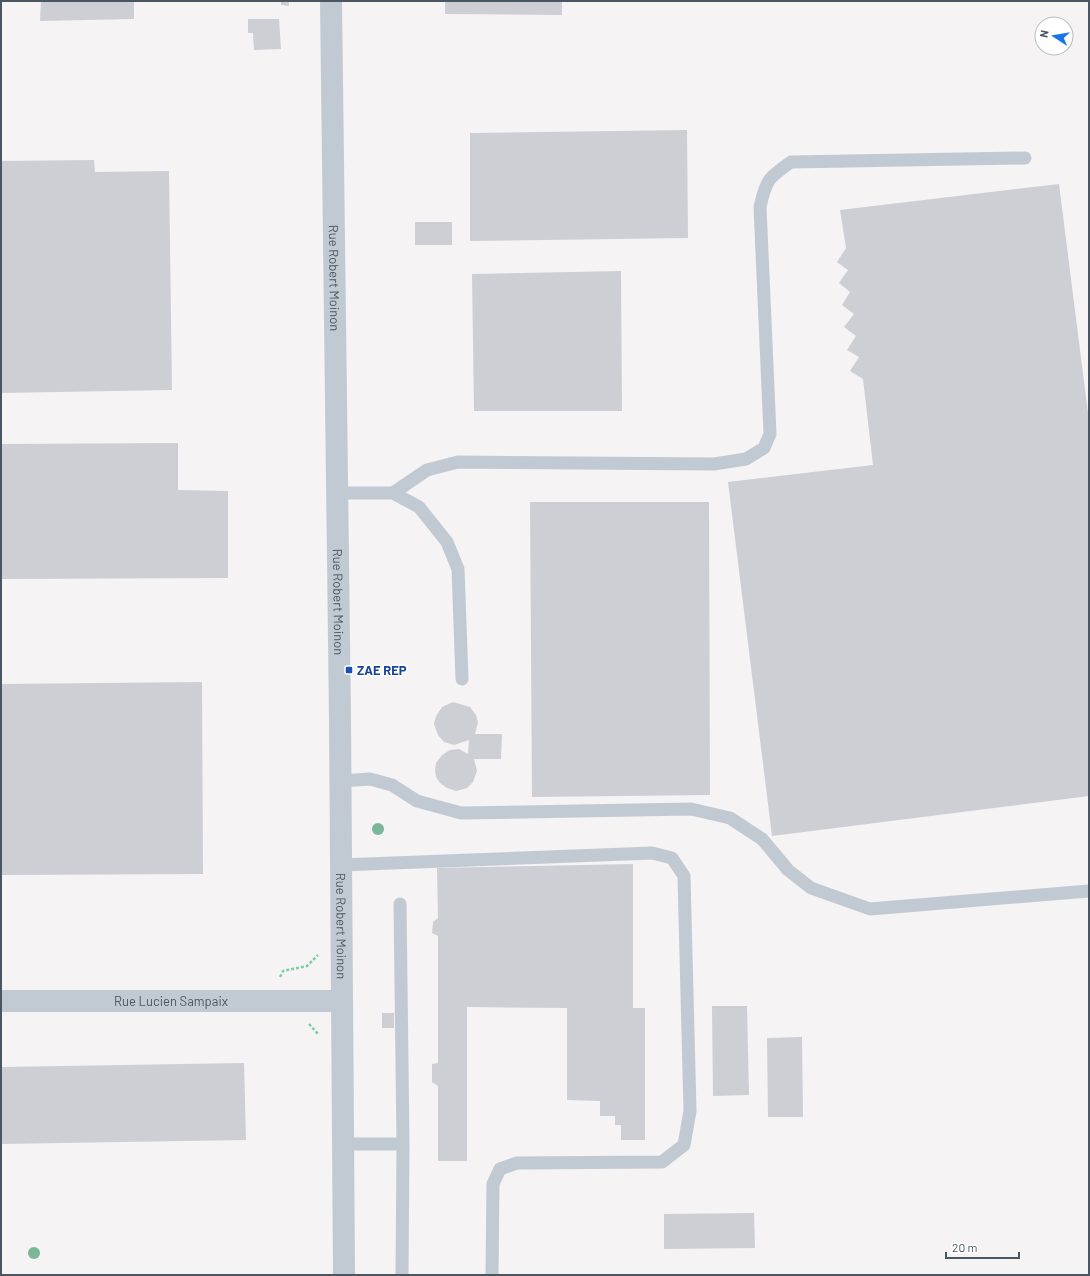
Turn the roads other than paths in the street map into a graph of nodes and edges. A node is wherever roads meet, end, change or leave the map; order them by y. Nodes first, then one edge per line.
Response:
1 (331, 1) edge
2 (1025, 158) dead end
3 (337, 493) junction
4 (393, 493) junction
5 (462, 679) dead end
6 (340, 781) junction
7 (340, 865) junction
8 (1089, 891) edge
9 (400, 904) dead end
10 (1, 1001) edge
11 (341, 1001) junction
12 (343, 1144) junction
13 (403, 1144) junction
14 (344, 1275) edge
15 (402, 1275) edge
16 (492, 1275) edge

1 - 3 street, Rue Robert Moinon
2 - 4 lane
3 - 4 lane
3 - 6 street, Rue Robert Moinon
4 - 5 lane
6 - 7 street, Rue Robert Moinon
6 - 8 lane
7 - 11 street, Rue Robert Moinon
7 - 16 lane
9 - 13 lane
10 - 11 street, Rue Lucien Sampaix
11 - 12 street, Rue Robert Moinon
12 - 13 lane
12 - 14 street, Rue Robert Moinon
13 - 15 lane

